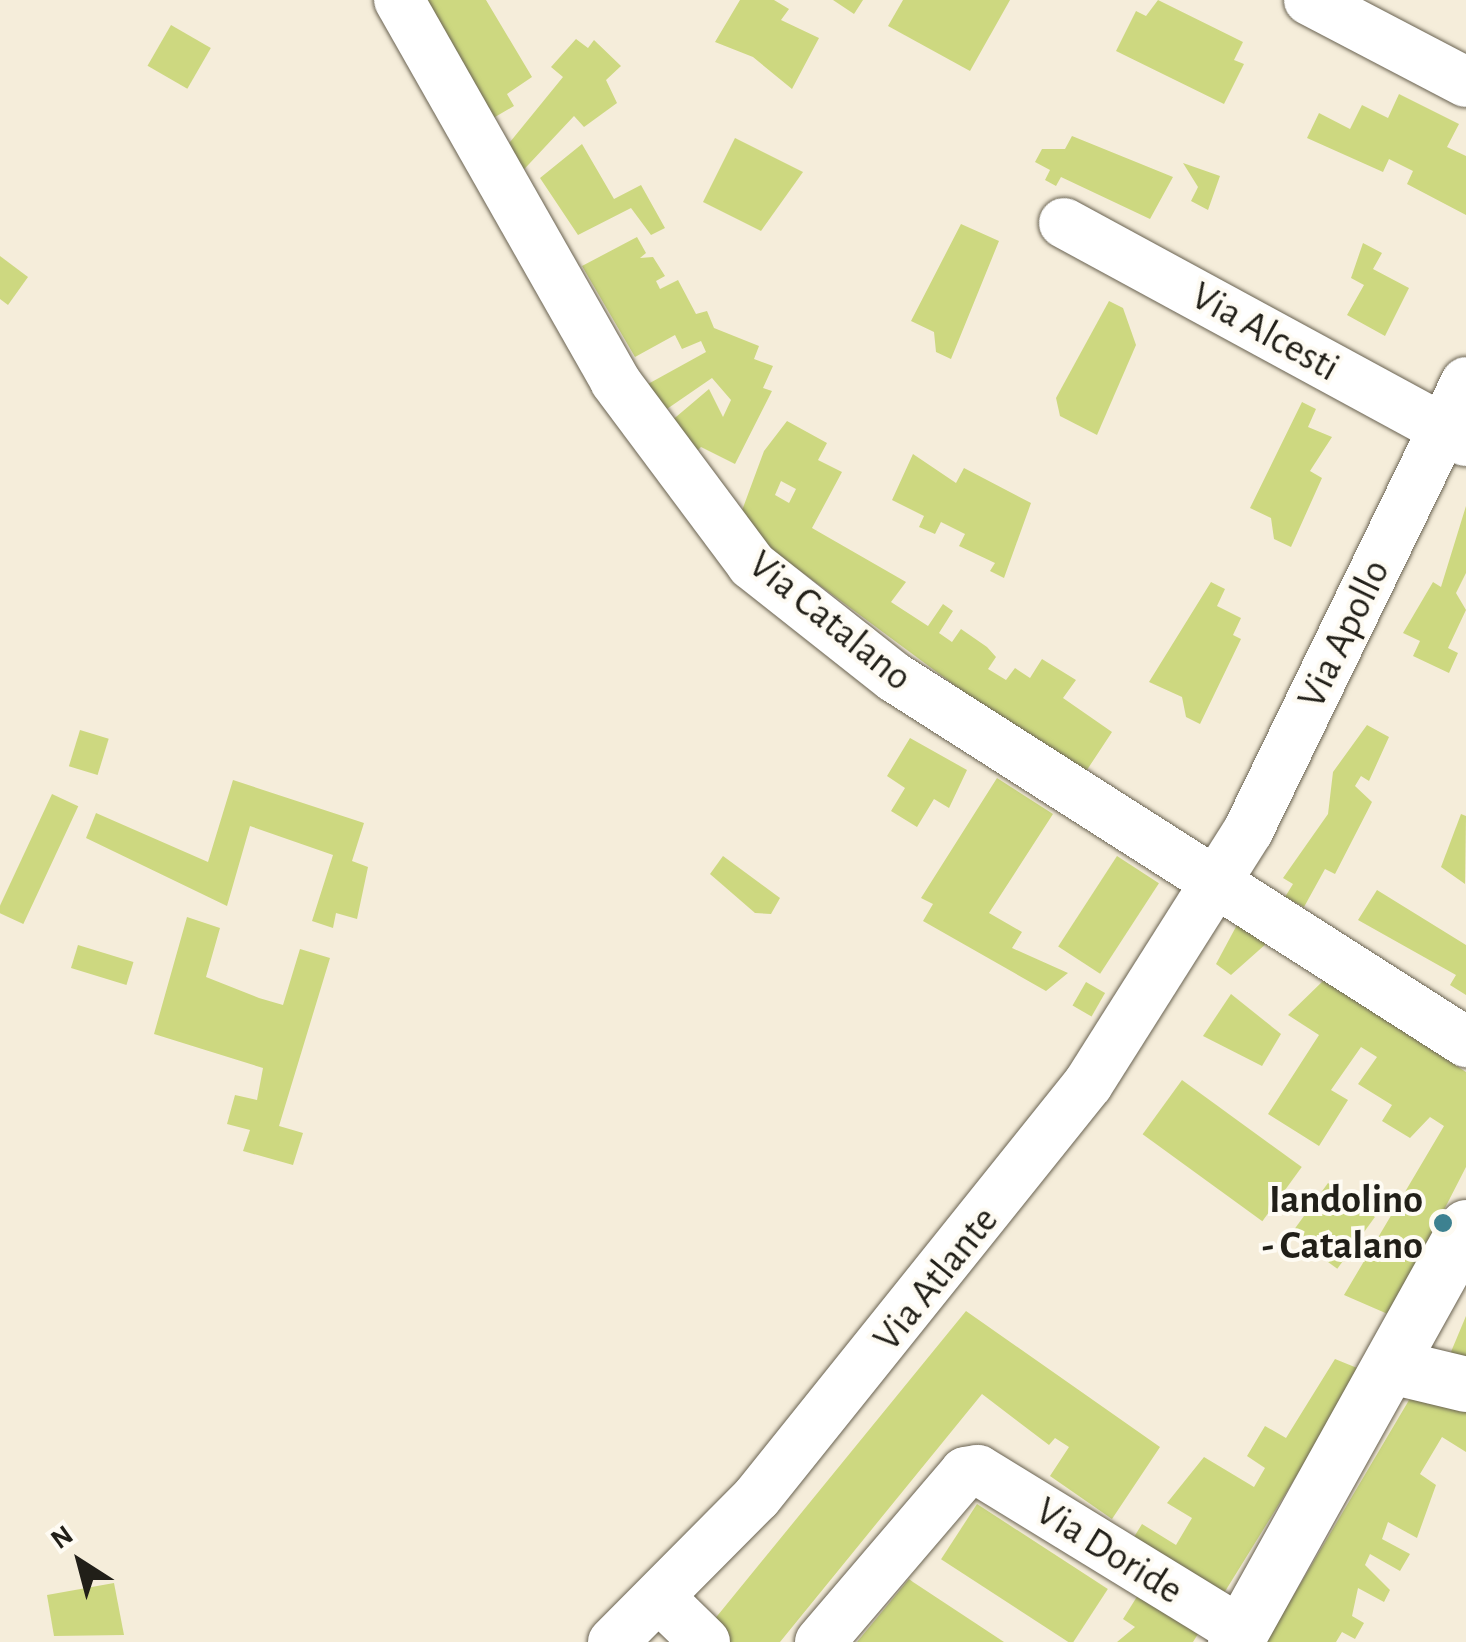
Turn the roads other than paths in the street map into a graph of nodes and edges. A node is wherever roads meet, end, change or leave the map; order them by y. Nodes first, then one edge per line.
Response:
1 (399, 0) edge
2 (1309, 0) edge
3 (1466, 82) edge
4 (1064, 222) dead end
5 (1466, 382) edge
6 (1454, 435) edge
7 (1218, 882) junction
8 (1466, 1042) edge
9 (1466, 1227) edge
10 (1391, 1366) junction
11 (1466, 1384) edge
12 (662, 1600) junction
13 (1238, 1637) edge
14 (613, 1642) edge
15 (706, 1642) edge
16 (820, 1642) edge

1 - 7 street, Via Catalano
2 - 3 street
4 - 6 street, Via Alcesti
5 - 6 street, Via Apollo
6 - 7 street, Via Apollo
7 - 8 street, Via Catalano
7 - 12 street, Via Atlante
9 - 10 main road
10 - 11 main road
10 - 13 main road
12 - 14 street, Via Atlante
12 - 15 street
13 - 16 street, Via Doride

